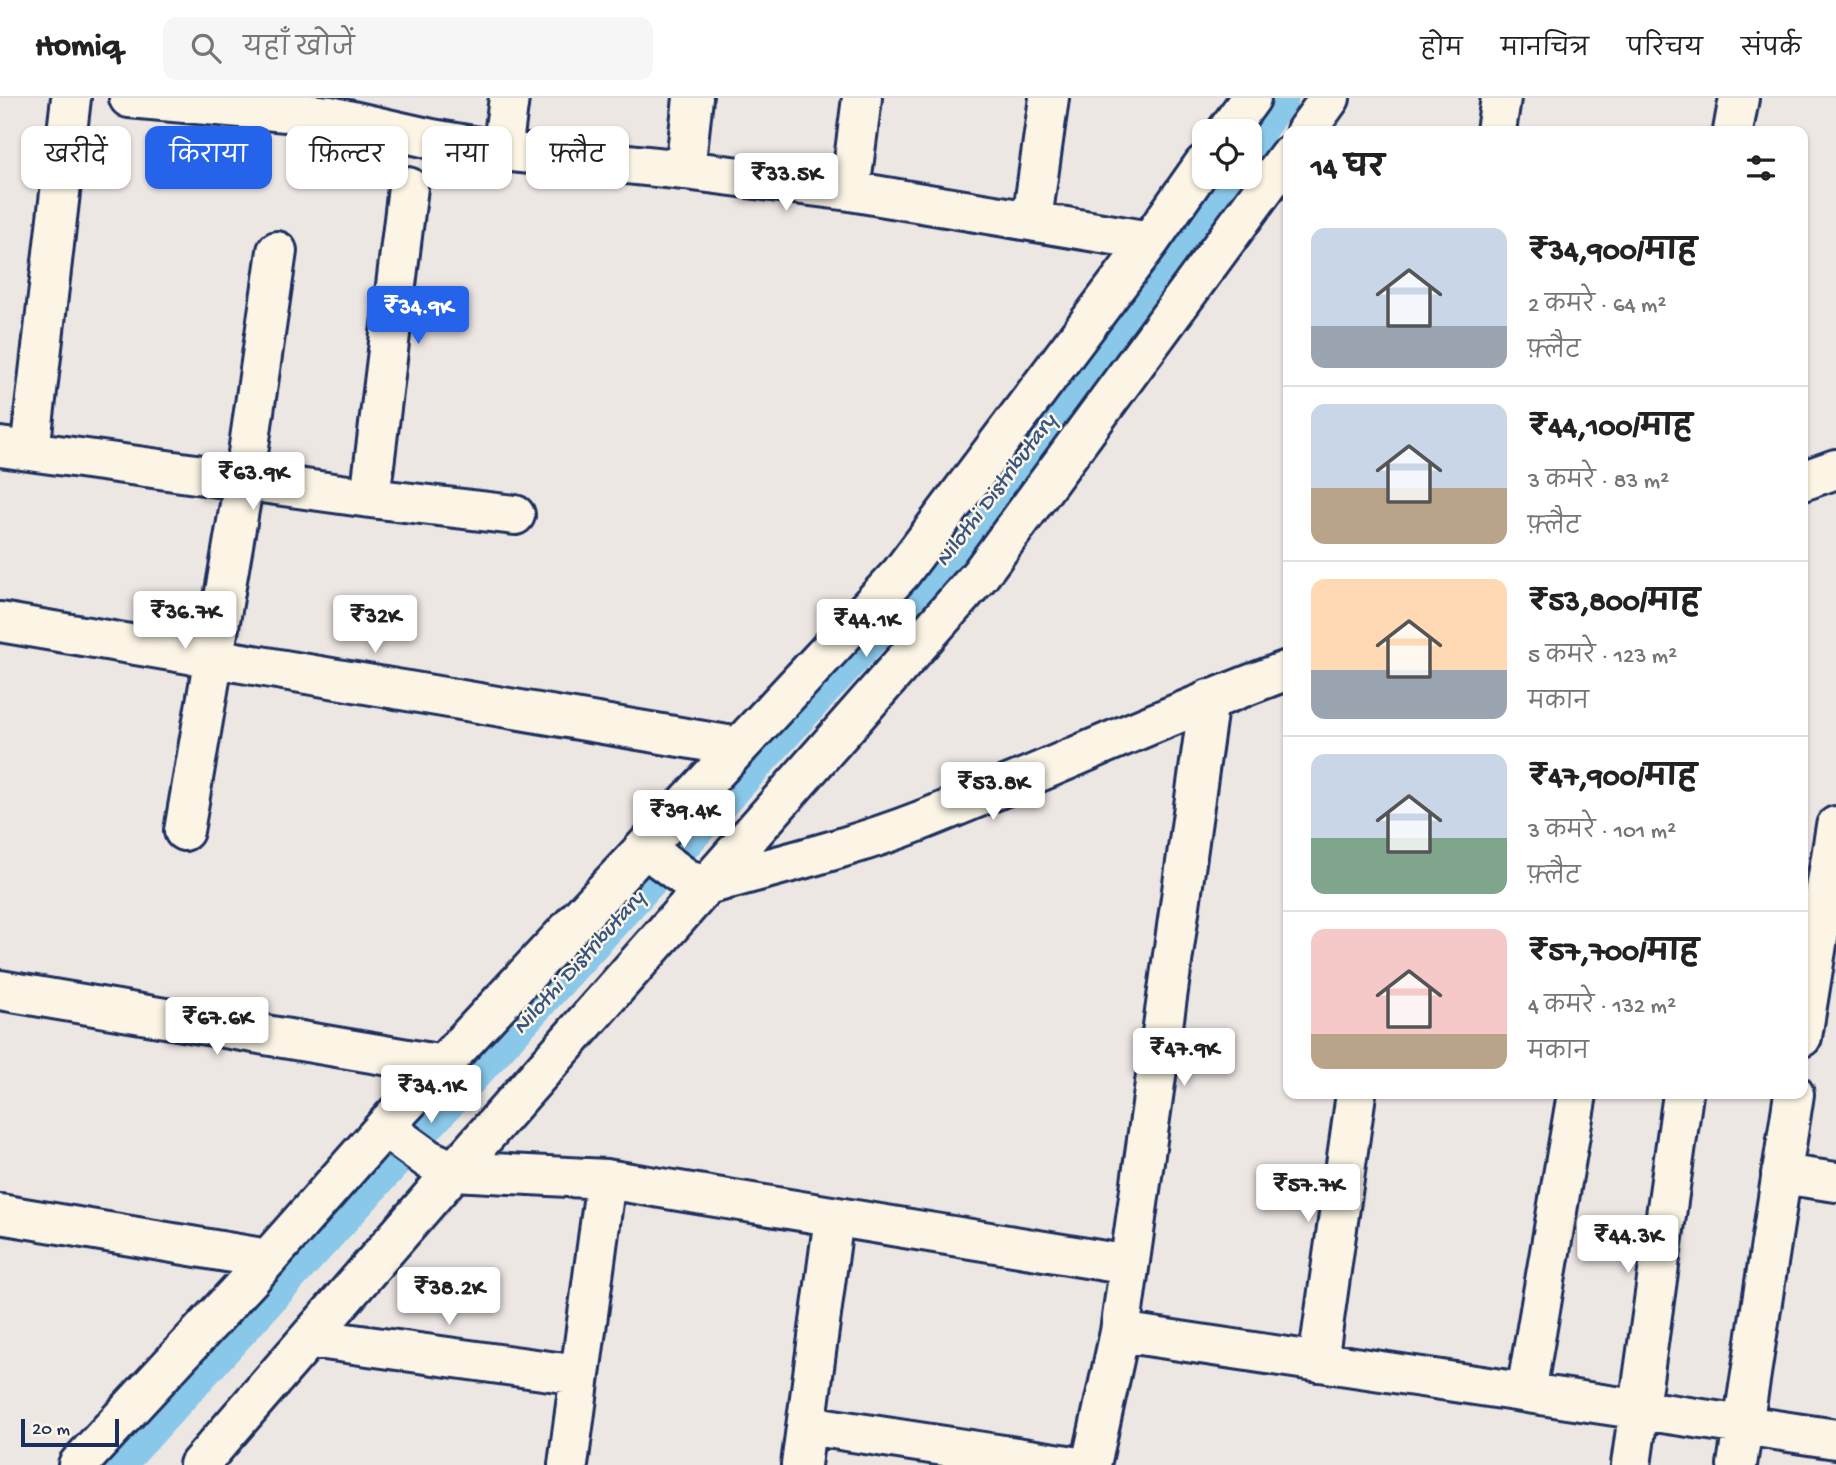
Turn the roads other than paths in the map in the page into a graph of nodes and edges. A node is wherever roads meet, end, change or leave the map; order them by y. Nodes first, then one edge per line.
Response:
1 (71, 98) edge
2 (129, 98) edge
3 (509, 98) edge
4 (693, 98) edge
5 (862, 98) edge
6 (1049, 98) edge
7 (1251, 98) edge
8 (1330, 98) edge
9 (1502, 98) edge
10 (1739, 98) edge
11 (331, 107) edge
12 (1236, 119) edge
13 (505, 126) edge
14 (1310, 126) edge
15 (1497, 126) edge
16 (1734, 126) edge
17 (422, 135) edge
18 (512, 152) edge
19 (1283, 163) edge
20 (685, 170) junction
21 (1192, 181) edge
22 (408, 189) edge
23 (850, 191) junction
24 (1032, 220) junction
25 (1150, 241) junction
26 (277, 251) dead end
27 (15, 449) edge
28 (1836, 469) edge
29 (1808, 479) edge
30 (244, 481) junction
31 (370, 498) junction
32 (515, 515) dead end
33 (0, 622) edge
34 (214, 657) junction
35 (1283, 672) edge
36 (1209, 699) junction
37 (739, 747) junction
38 (1836, 826) edge
39 (184, 831) dead end
40 (674, 867) junction
41 (0, 990) edge
42 (1808, 1000) edge
43 (443, 1065) junction
44 (1355, 1099) edge
45 (1576, 1099) edge
46 (1682, 1099) edge
47 (1793, 1099) edge
48 (417, 1148) junction
49 (1781, 1174) junction
50 (606, 1179) junction
51 (1836, 1182) edge
52 (0, 1213) edge
53 (834, 1217) junction
54 (268, 1259) junction
55 (1129, 1265) junction
56 (1120, 1332) junction
57 (310, 1338) junction
58 (1318, 1362) junction
59 (579, 1375) junction
60 (1526, 1392) junction
61 (1640, 1410) junction
62 (807, 1425) junction
63 (1743, 1425) junction
64 (1836, 1439) edge
65 (78, 1465) edge
66 (199, 1465) edge
67 (568, 1465) edge
68 (802, 1465) edge
69 (1068, 1465) edge
70 (1091, 1465) edge
71 (1631, 1465) edge
72 (1737, 1465) edge

1 - 27 street
2 - 11 street
3 - 13 street
4 - 20 street
5 - 23 street
6 - 24 street
7 - 12 street
8 - 14 street
9 - 15 street
10 - 16 street
11 - 17 street
18 - 20 street
19 - 40 street
20 - 23 street
21 - 25 street
22 - 31 street
23 - 24 street
24 - 25 street
25 - 37 street
26 - 30 street
27 - 30 street
28 - 29 street
30 - 31 street
30 - 34 street
31 - 32 street
33 - 34 street
34 - 37 street
34 - 39 street
35 - 36 street
36 - 40 street
36 - 55 street
37 - 40 street
38 - 42 street
40 - 43 street
40 - 48 street
41 - 43 street
43 - 48 street
44 - 58 street
45 - 60 street
46 - 61 street
47 - 49 street
48 - 50 street
48 - 54 street
48 - 57 street
49 - 51 street
49 - 63 street
50 - 53 street
50 - 59 street
52 - 54 street
53 - 55 street
53 - 62 street
54 - 65 street
55 - 56 street
56 - 58 street
56 - 70 street
57 - 59 street
57 - 66 street
58 - 60 street
59 - 67 street
60 - 61 street
61 - 63 street
61 - 71 street
62 - 68 street
62 - 69 street
63 - 64 street
63 - 72 street

